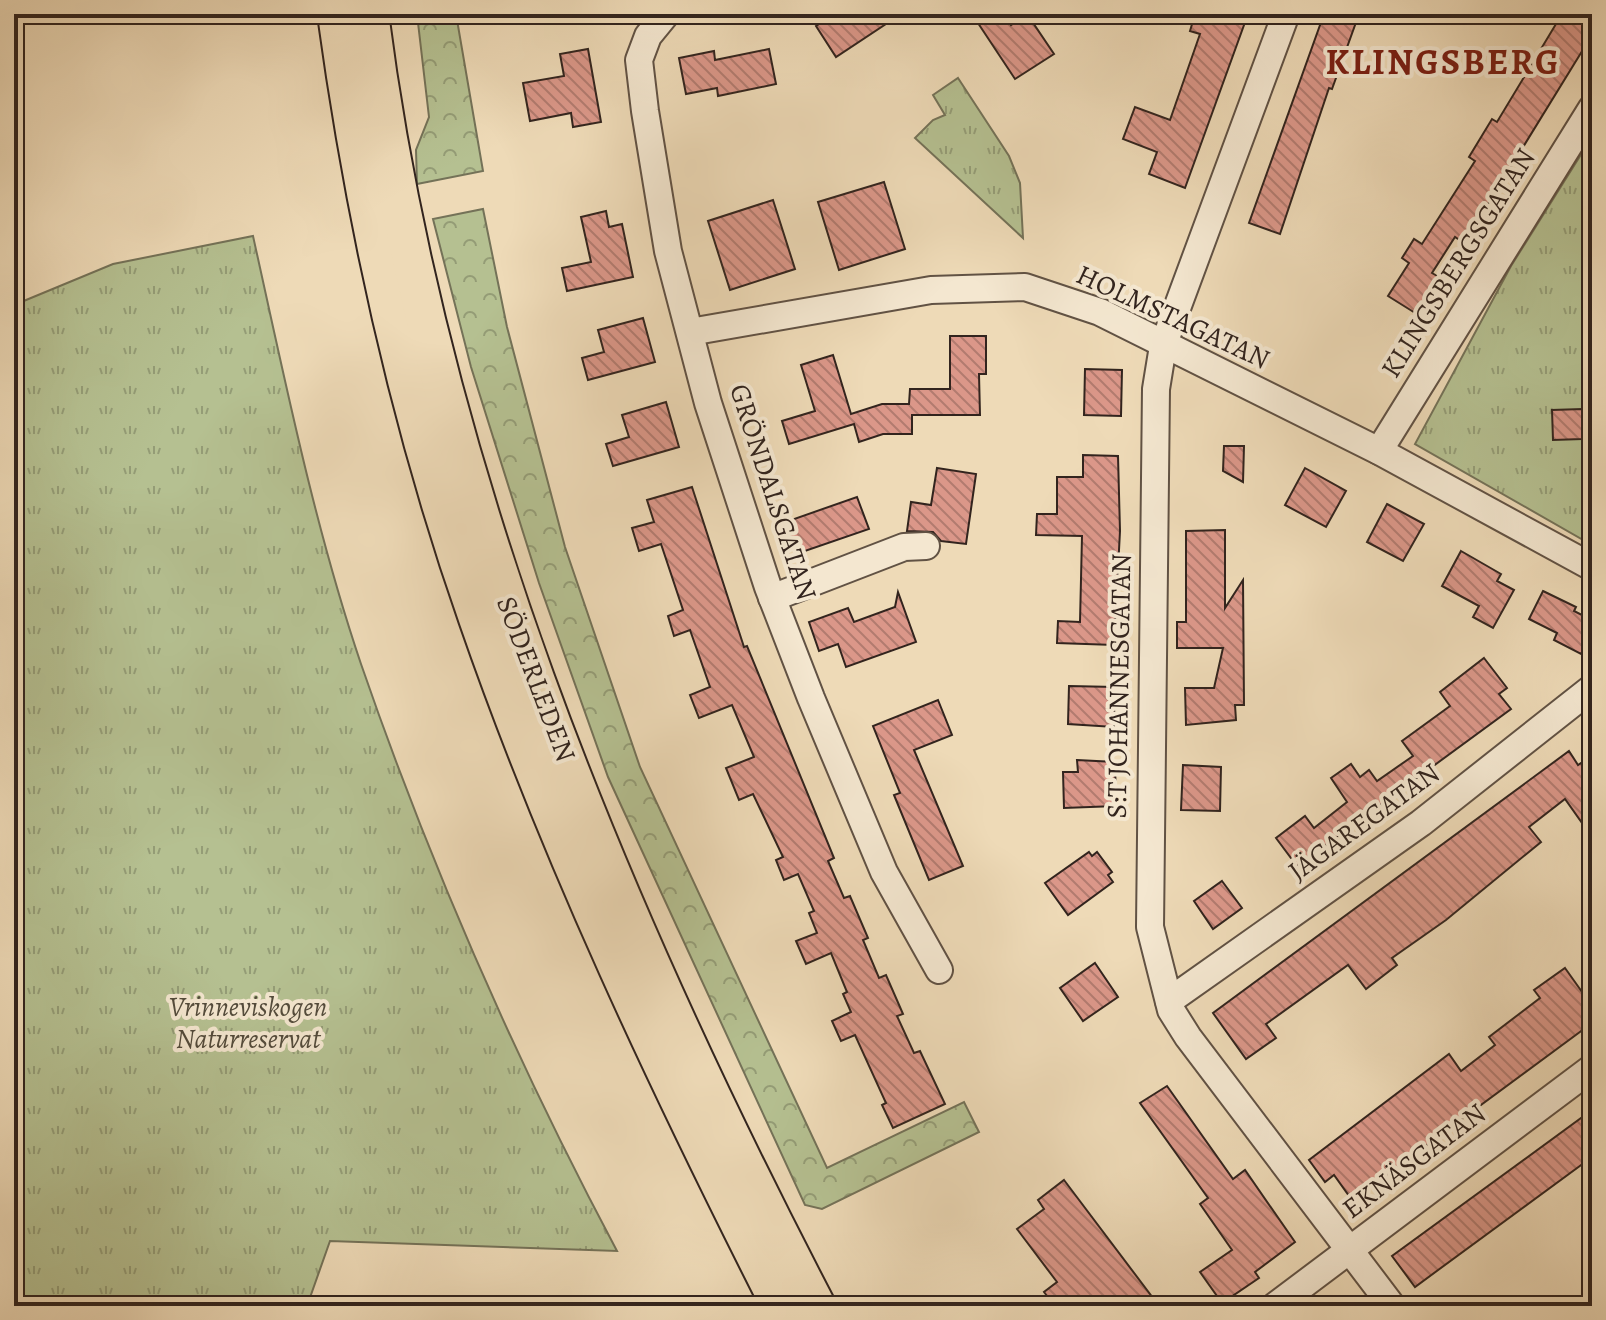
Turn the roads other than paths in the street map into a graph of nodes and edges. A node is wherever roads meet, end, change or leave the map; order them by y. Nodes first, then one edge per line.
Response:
1 (337, 14) edge
2 (369, 14) edge
3 (666, 14) edge
4 (1286, 14) edge
5 (1592, 108) edge
6 (690, 332) junction
7 (1163, 346) junction
8 (1379, 451) junction
9 (926, 546) dead end
10 (1592, 567) edge
11 (772, 598) junction
12 (1592, 688) edge
13 (939, 970) dead end
14 (1169, 1001) junction
15 (1592, 1068) edge
16 (1350, 1250) junction
17 (781, 1306) edge
18 (816, 1306) edge
19 (1275, 1306) edge
20 (1392, 1306) edge

1 - 17 highway, SÖDERLEDEN
2 - 18 highway, SÖDERLEDEN
3 - 6 street, GRÖNDALSGATAN
4 - 7 street, S:T JOHANNESGATAN
5 - 8 street, KLINGSBERGSGATAN
6 - 7 street, HOLMSTAGATAN
6 - 11 street, GRÖNDALSGATAN
7 - 8 street, HOLMSTAGATAN
7 - 14 street, S:T JOHANNESGATAN
8 - 10 street, HOLMSTAGATAN
9 - 11 street
11 - 13 street, GRÖNDALSGATAN
12 - 14 street, JÄGAREGATAN
14 - 16 street, S:T JOHANNESGATAN
15 - 16 street, EKNÄSGATAN
16 - 19 street, EKNÄSGATAN
16 - 20 street, S:T JOHANNESGATAN

